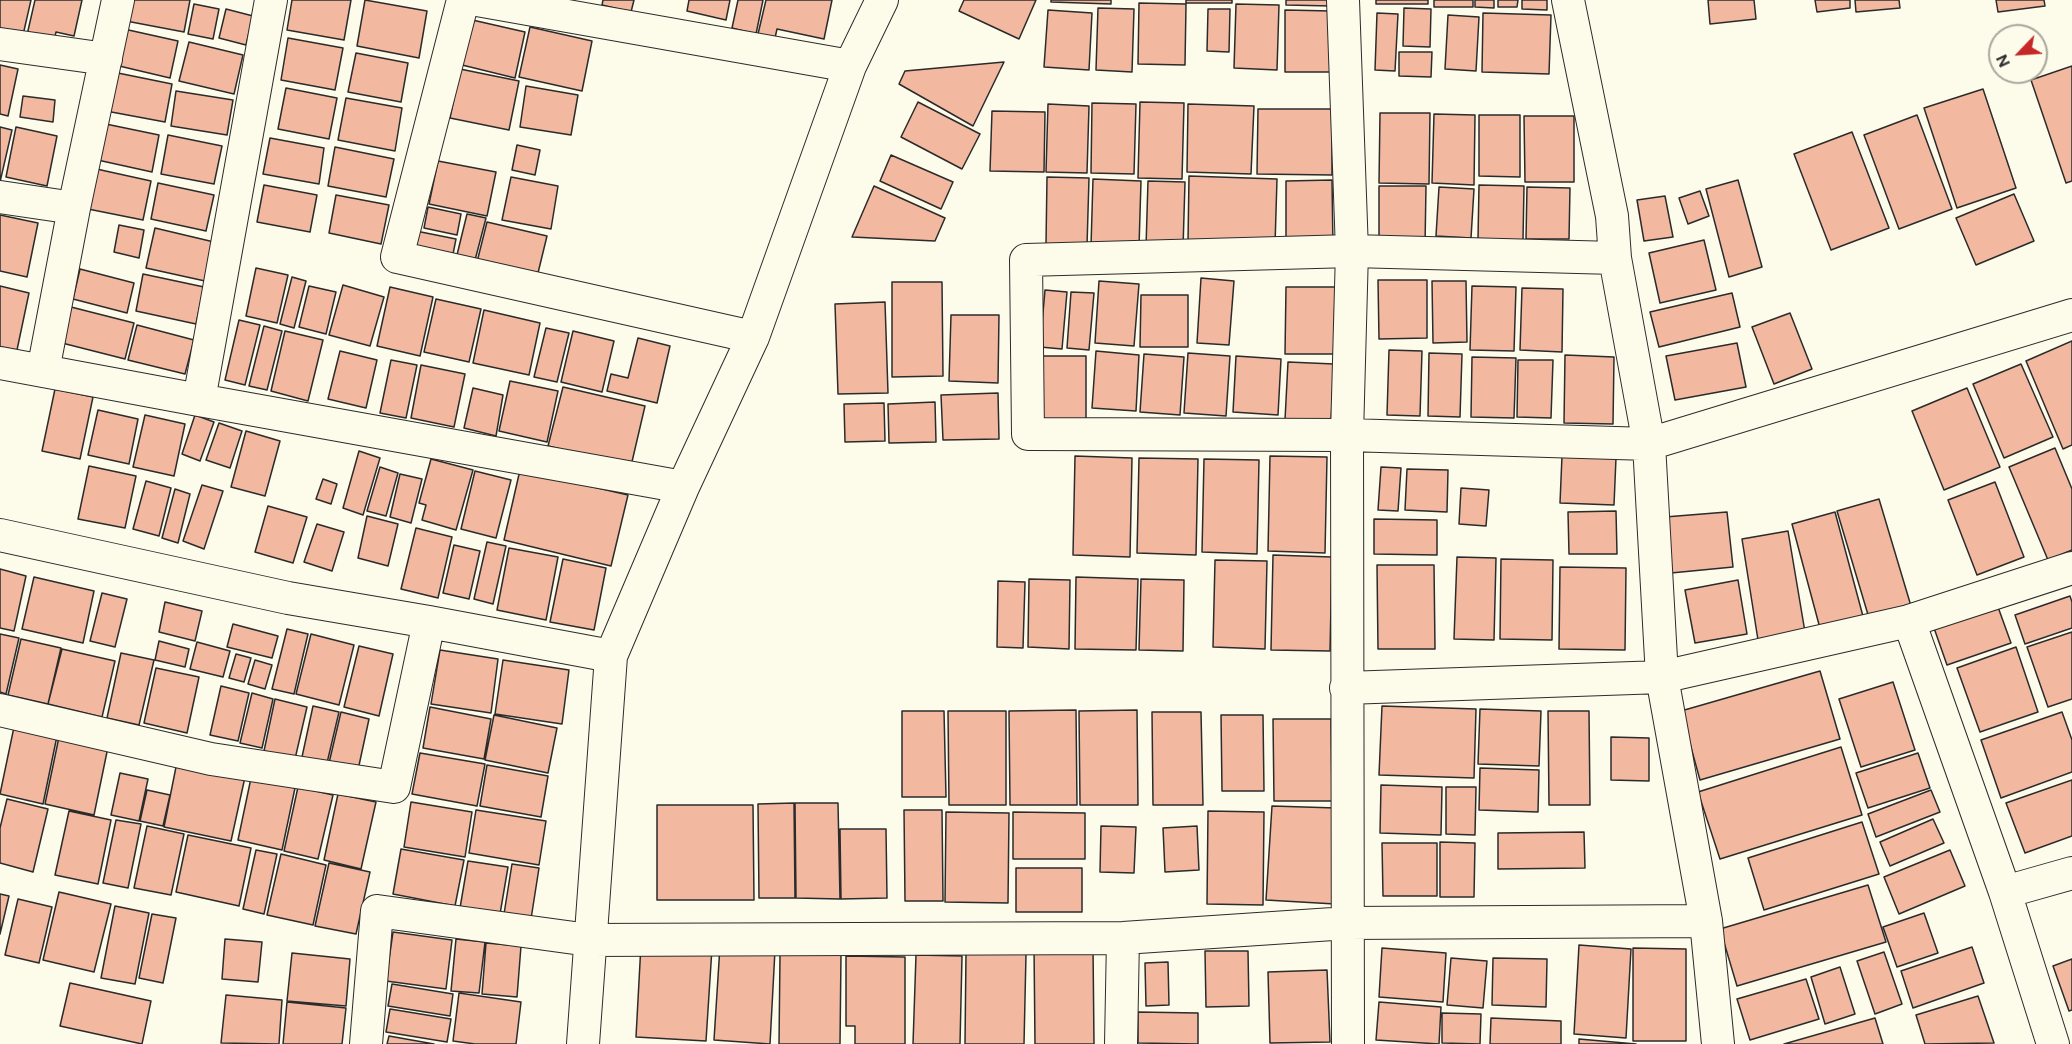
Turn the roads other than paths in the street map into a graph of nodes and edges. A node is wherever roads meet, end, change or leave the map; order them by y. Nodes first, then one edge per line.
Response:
1 (118, 0) edge
2 (271, 0) edge
3 (463, 0) edge
4 (477, 0) edge
5 (882, 0) edge
6 (1343, 0) edge
7 (1568, 0) edge
8 (0, 44) edge
9 (106, 59) junction
10 (850, 66) junction
11 (0, 197) edge
12 (74, 208) junction
13 (1352, 251) junction
14 (1616, 258) junction
15 (2072, 315) edge
16 (753, 337) junction
17 (0, 363) edge
18 (43, 370) junction
19 (200, 400) junction
20 (1347, 435) junction
21 (1649, 444) junction
22 (683, 487) junction
23 (0, 535) edge
24 (2072, 568) edge
25 (1909, 621) junction
26 (429, 622) junction
27 (611, 656) junction
28 (1662, 677) junction
29 (1346, 688) junction
30 (0, 710) edge
31 (2072, 873) edge
32 (2005, 892) junction
33 (1706, 921) junction
34 (1348, 923) junction
35 (1123, 938) junction
36 (590, 940) junction
37 (366, 1044) edge
38 (583, 1044) edge
39 (1122, 1044) edge
40 (1348, 1044) edge
41 (1718, 1044) edge
42 (2053, 1044) edge

1 - 9 street
2 - 19 street
3 - 16 street
4 - 10 street
5 - 10 street
6 - 13 street
7 - 14 street
8 - 9 street
9 - 12 street
10 - 16 street
11 - 12 street
12 - 18 street
13 - 14 street
13 - 20 street
13 - 20 street
14 - 21 street
15 - 21 street
16 - 22 street
17 - 18 street
18 - 19 street
19 - 22 street
20 - 21 street
20 - 29 street
21 - 28 street
22 - 27 street
23 - 26 street
24 - 25 street
25 - 28 street
25 - 32 street
26 - 27 street
26 - 30 street
27 - 36 street
28 - 29 street
28 - 33 street
29 - 34 street
31 - 32 street
32 - 42 street
33 - 34 street
33 - 41 street
34 - 35 street
34 - 40 street
35 - 36 street
35 - 39 street
36 - 37 street
36 - 38 street

